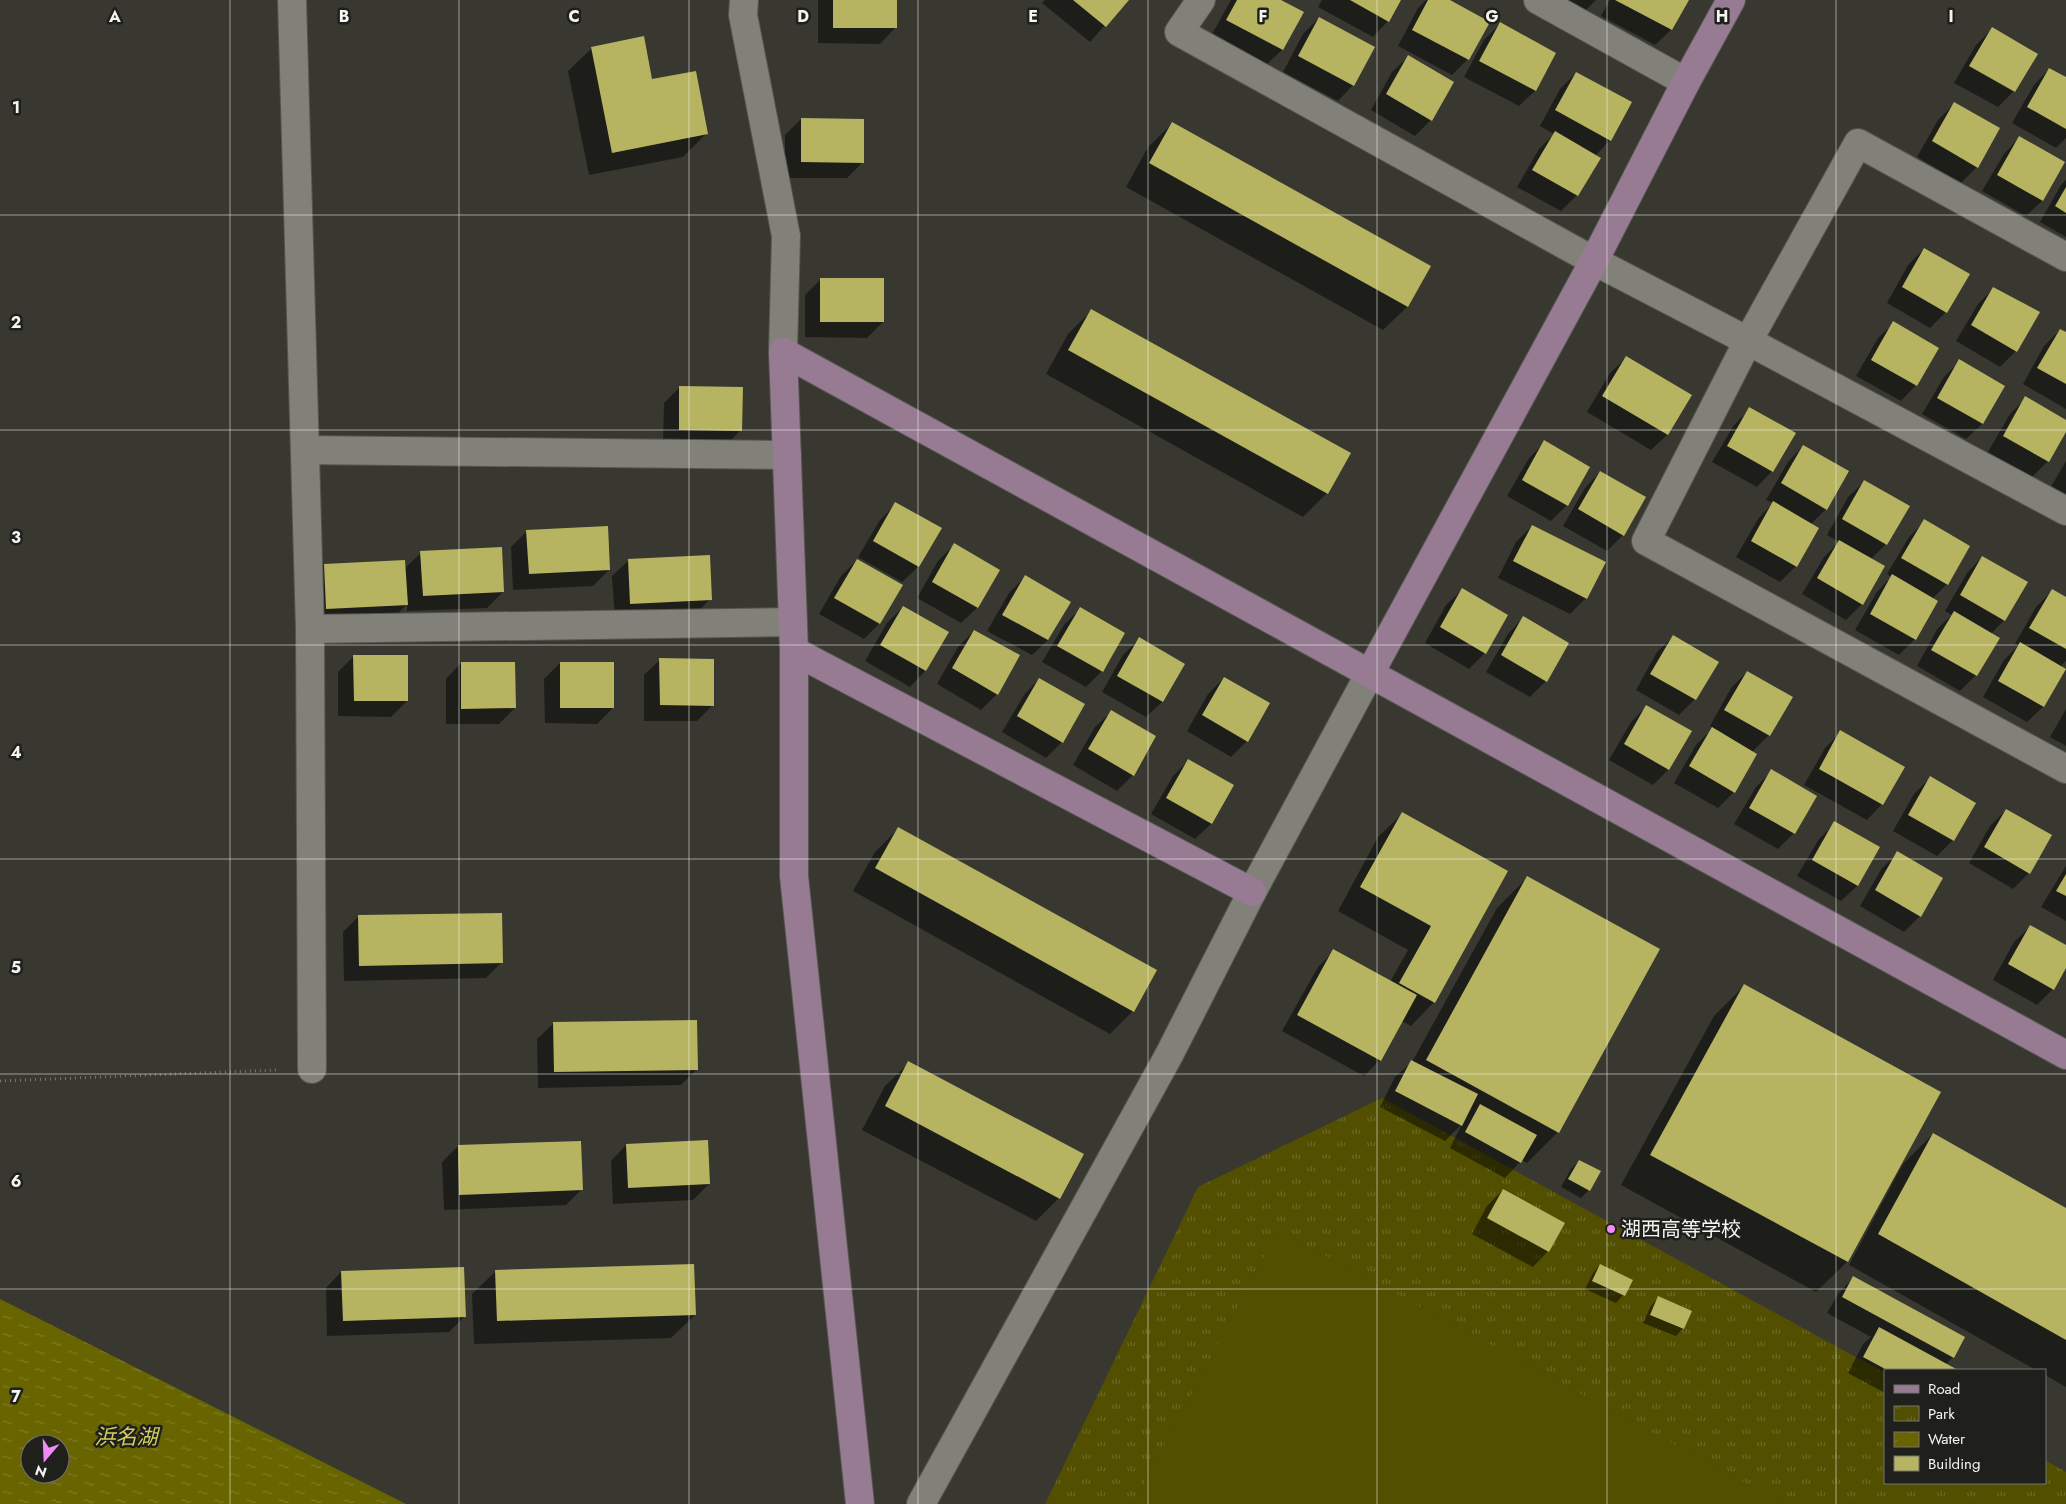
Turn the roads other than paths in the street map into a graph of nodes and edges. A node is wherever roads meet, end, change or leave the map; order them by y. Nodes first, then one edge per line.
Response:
1 (292, 0) edge
2 (744, 0) edge
3 (1201, 0) edge
4 (1538, 0) edge
5 (1732, 0) edge
6 (1686, 82) junction
7 (2066, 257) edge
8 (1594, 261) junction
9 (1748, 341) junction
10 (783, 352) junction
11 (305, 450) junction
12 (787, 455) junction
13 (2066, 511) edge
14 (793, 622) junction
15 (310, 629) junction
16 (794, 651) junction
17 (1370, 673) junction
18 (2066, 769) edge
19 (1252, 892) junction
20 (2066, 1055) edge
21 (312, 1069) road end
22 (860, 1504) edge
23 (920, 1504) edge

1 - 11 street
2 - 10 street
3 - 8 street
4 - 6 street
5 - 6 street
6 - 8 street
7 - 9 street
8 - 9 street
8 - 17 street
9 - 13 street
9 - 18 street
10 - 12 street
10 - 17 street
11 - 12 street
11 - 15 street
12 - 14 street
14 - 15 street
14 - 16 street
15 - 21 street
16 - 19 street
16 - 22 street
17 - 19 street
17 - 20 street
19 - 23 street

